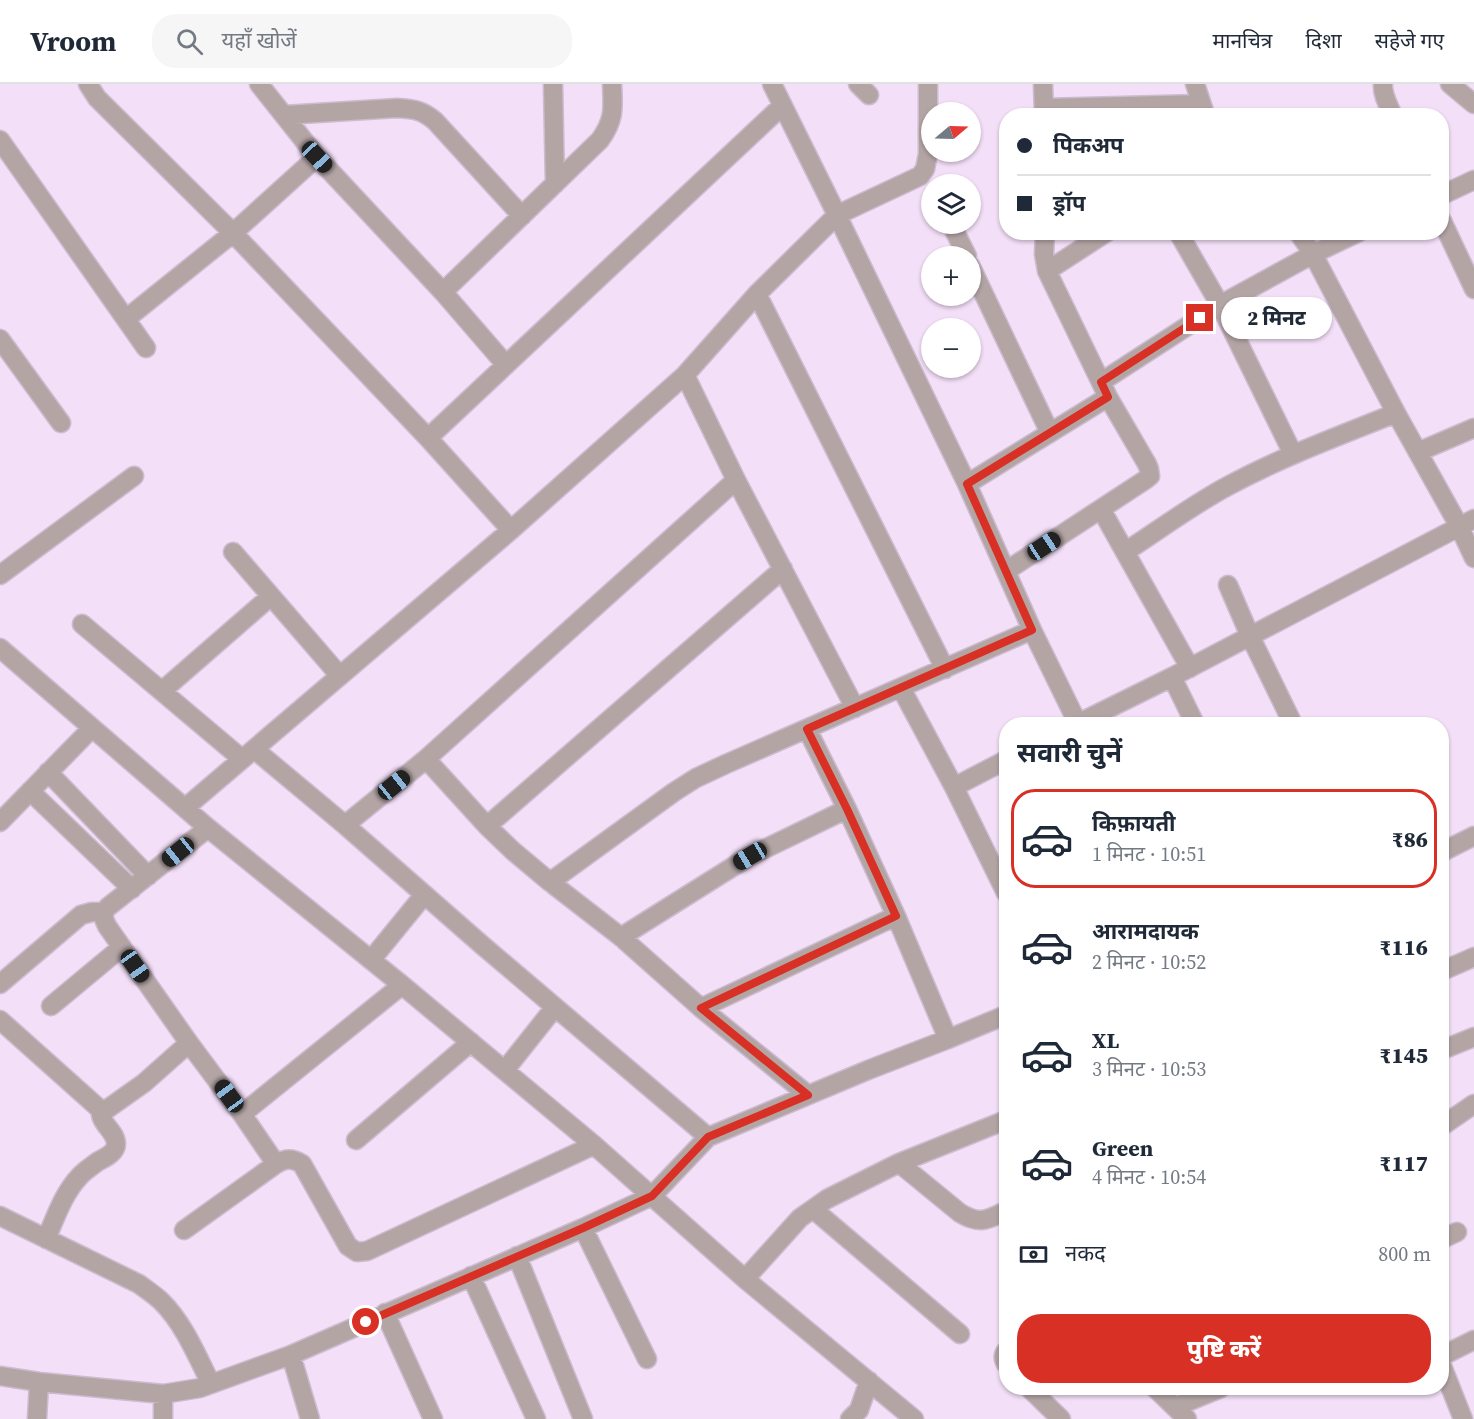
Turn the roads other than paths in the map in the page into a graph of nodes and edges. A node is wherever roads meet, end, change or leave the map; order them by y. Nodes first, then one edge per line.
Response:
1 (88, 84) edge
2 (259, 84) edge
3 (553, 84) edge
4 (612, 84) edge
5 (772, 84) edge
6 (928, 84) edge
7 (1043, 84) edge
8 (1195, 84) edge
9 (1383, 84) edge
10 (1450, 84) edge
11 (1474, 104) edge
12 (782, 106) junction
13 (1044, 108) edge
14 (1203, 108) edge
15 (1390, 108) edge
16 (285, 115) junction
17 (0, 140) edge
18 (317, 157) junction
19 (929, 174) edge
20 (921, 176) edge
21 (1474, 180) edge
22 (555, 184) junction
23 (1449, 192) edge
24 (837, 215) junction
25 (522, 216) junction
26 (233, 233) junction
27 (1449, 236) edge
28 (1045, 240) edge
29 (1095, 240) edge
30 (1183, 240) edge
31 (1303, 240) edge
32 (1342, 240) edge
33 (1312, 254) junction
34 (1047, 271) junction
35 (981, 288) edge
36 (1474, 289) edge
37 (443, 292) junction
38 (757, 294) junction
39 (1220, 305) junction
40 (126, 319) junction
41 (0, 339) edge
42 (146, 348) dead end
43 (506, 365) junction
44 (685, 375) junction
45 (1104, 389) junction
46 (1396, 414) junction
47 (60, 423) dead end
48 (1474, 428) edge
49 (1050, 433) junction
50 (428, 438) junction
51 (1418, 452) junction
52 (1293, 454) junction
53 (134, 476) dead end
54 (736, 480) junction
55 (967, 484) junction
56 (1101, 509) junction
57 (1466, 523) edge
58 (511, 530) junction
59 (233, 552) dead end
60 (1125, 552) junction
61 (1474, 558) edge
62 (783, 569) junction
63 (1006, 571) junction
64 (0, 575) edge
65 (1228, 585) dead end
66 (271, 596) junction
67 (82, 624) dead end
68 (1032, 630) junction
69 (1250, 636) junction
70 (0, 648) edge
71 (1190, 668) junction
72 (945, 669) junction
73 (340, 676) junction
74 (1172, 677) junction
75 (901, 688) junction
76 (162, 692) junction
77 (855, 708) junction
78 (1074, 717) edge
79 (1091, 717) edge
80 (1192, 717) edge
81 (1290, 717) edge
82 (92, 728) junction
83 (807, 729) junction
84 (248, 754) junction
85 (426, 759) junction
86 (999, 764) edge
87 (48, 772) junction
88 (954, 787) junction
89 (30, 791) junction
90 (184, 808) junction
91 (847, 809) junction
92 (0, 822) edge
93 (345, 825) junction
94 (487, 826) junction
95 (208, 828) junction
96 (1474, 836) edge
97 (1449, 848) edge
98 (999, 866) edge
99 (147, 876) junction
100 (550, 882) junction
101 (132, 889) junction
102 (424, 894) junction
103 (104, 912) junction
104 (896, 916) junction
105 (621, 937) junction
106 (122, 947) junction
107 (1474, 957) edge
108 (371, 960) junction
109 (1449, 968) edge
110 (0, 984) edge
111 (402, 985) junction
112 (51, 1006) dead end
113 (555, 1007) junction
114 (701, 1008) junction
115 (999, 1018) edge
116 (0, 1020) edge
117 (1474, 1037) edge
118 (948, 1039) junction
119 (471, 1042) junction
120 (189, 1043) junction
121 (1449, 1047) edge
122 (504, 1071) junction
123 (808, 1095) junction
124 (1474, 1104) edge
125 (104, 1112) junction
126 (242, 1113) junction
127 (1449, 1121) edge
128 (999, 1123) edge
129 (708, 1137) junction
130 (356, 1140) dead end
131 (594, 1145) junction
132 (899, 1163) junction
133 (276, 1164) junction
134 (652, 1196) junction
135 (813, 1209) junction
136 (0, 1216) edge
137 (999, 1216) edge
138 (583, 1228) junction
139 (184, 1230) dead end
140 (46, 1239) junction
141 (517, 1256) junction
142 (471, 1276) junction
143 (745, 1279) junction
144 (385, 1313) junction
145 (960, 1334) dead end
146 (1474, 1340) edge
147 (1449, 1352) edge
148 (291, 1355) junction
149 (647, 1359) dead end
150 (0, 1376) edge
151 (869, 1381) junction
152 (39, 1382) junction
153 (211, 1384) junction
154 (1449, 1384) edge
155 (163, 1394) junction
156 (1036, 1395) edge
157 (1162, 1395) edge
158 (1210, 1395) edge
159 (1181, 1413) edge
160 (37, 1419) edge
161 (163, 1419) edge
162 (310, 1419) edge
163 (433, 1419) edge
164 (536, 1419) edge
165 (583, 1419) edge
166 (850, 1419) edge
167 (914, 1419) edge
168 (1060, 1419) edge
169 (1463, 1419) edge

1 - 26 street
2 - 16 street
3 - 22 street
4 - 22 street
5 - 12 street
6 - 19 street
7 - 13 street
8 - 14 street
9 - 15 street
10 - 11 street
12 - 24 street
12 - 43 street
16 - 18 street
16 - 25 street
17 - 40 street
18 - 26 street
18 - 37 street
20 - 24 street
21 - 23 street
22 - 25 street
24 - 38 street
24 - 55 street
25 - 37 street
26 - 40 street
26 - 50 street
27 - 36 street
28 - 34 street
29 - 34 street
30 - 39 street
31 - 33 street
32 - 33 street
33 - 39 street
33 - 46 street
34 - 45 street
35 - 49 street
37 - 43 street
38 - 44 street
38 - 72 street
39 - 45 street
39 - 52 street
40 - 42 street
41 - 47 street
43 - 50 street
44 - 54 street
44 - 58 street
45 - 49 street
45 - 56 street
46 - 51 street
46 - 52 street
48 - 51 street
49 - 55 street
50 - 58 street
51 - 57 street
52 - 60 street
53 - 64 street
54 - 62 street
54 - 85 street
55 - 63 street
56 - 60 street
56 - 63 street
57 - 61 street
57 - 69 street
58 - 73 street
59 - 66 street
60 - 71 street
62 - 77 street
62 - 94 street
63 - 68 street
65 - 69 street
66 - 73 street
66 - 76 street
67 - 76 street
68 - 72 street
68 - 78 street
69 - 71 street
69 - 81 street
70 - 82 street
71 - 74 street
72 - 75 street
73 - 84 street
74 - 79 street
74 - 80 street
75 - 77 street
75 - 88 street
76 - 84 street
77 - 83 street
82 - 87 street
82 - 90 street
83 - 91 street
83 - 100 street
84 - 90 street
84 - 93 street
85 - 93 street
85 - 94 street
86 - 88 street
87 - 89 street
87 - 99 street
88 - 98 street
89 - 92 street
89 - 101 street
90 - 95 street
91 - 104 street
91 - 105 street
93 - 102 street
94 - 100 street
95 - 99 street
95 - 108 street
96 - 97 street
99 - 101 street
100 - 105 street
101 - 103 street
102 - 108 street
102 - 113 street
103 - 106 street
103 - 110 street
104 - 114 street
104 - 118 street
105 - 114 street
106 - 112 street
106 - 120 street
107 - 109 street
108 - 111 street
111 - 119 street
111 - 126 street
113 - 122 street
113 - 129 street
114 - 123 street
115 - 118 street
116 - 125 street
117 - 121 street
118 - 123 street
119 - 122 street
119 - 130 street
120 - 125 street
120 - 126 street
122 - 131 street
123 - 129 street
124 - 127 street
125 - 140 street
126 - 133 street
128 - 132 street
129 - 134 street
131 - 133 street
131 - 134 street
132 - 135 street
132 - 137 street
133 - 139 street
134 - 138 street
134 - 143 street
135 - 143 street
135 - 145 street
136 - 140 street
138 - 141 street
138 - 149 street
140 - 153 street
141 - 142 street
141 - 165 street
142 - 144 street
142 - 164 street
143 - 151 street
144 - 148 street
144 - 163 street
146 - 147 street
148 - 153 street
148 - 162 street
150 - 152 street
151 - 166 street
151 - 167 street
152 - 155 street
152 - 160 street
153 - 155 street
154 - 169 street
155 - 161 street
156 - 168 street
157 - 159 street
158 - 159 street

